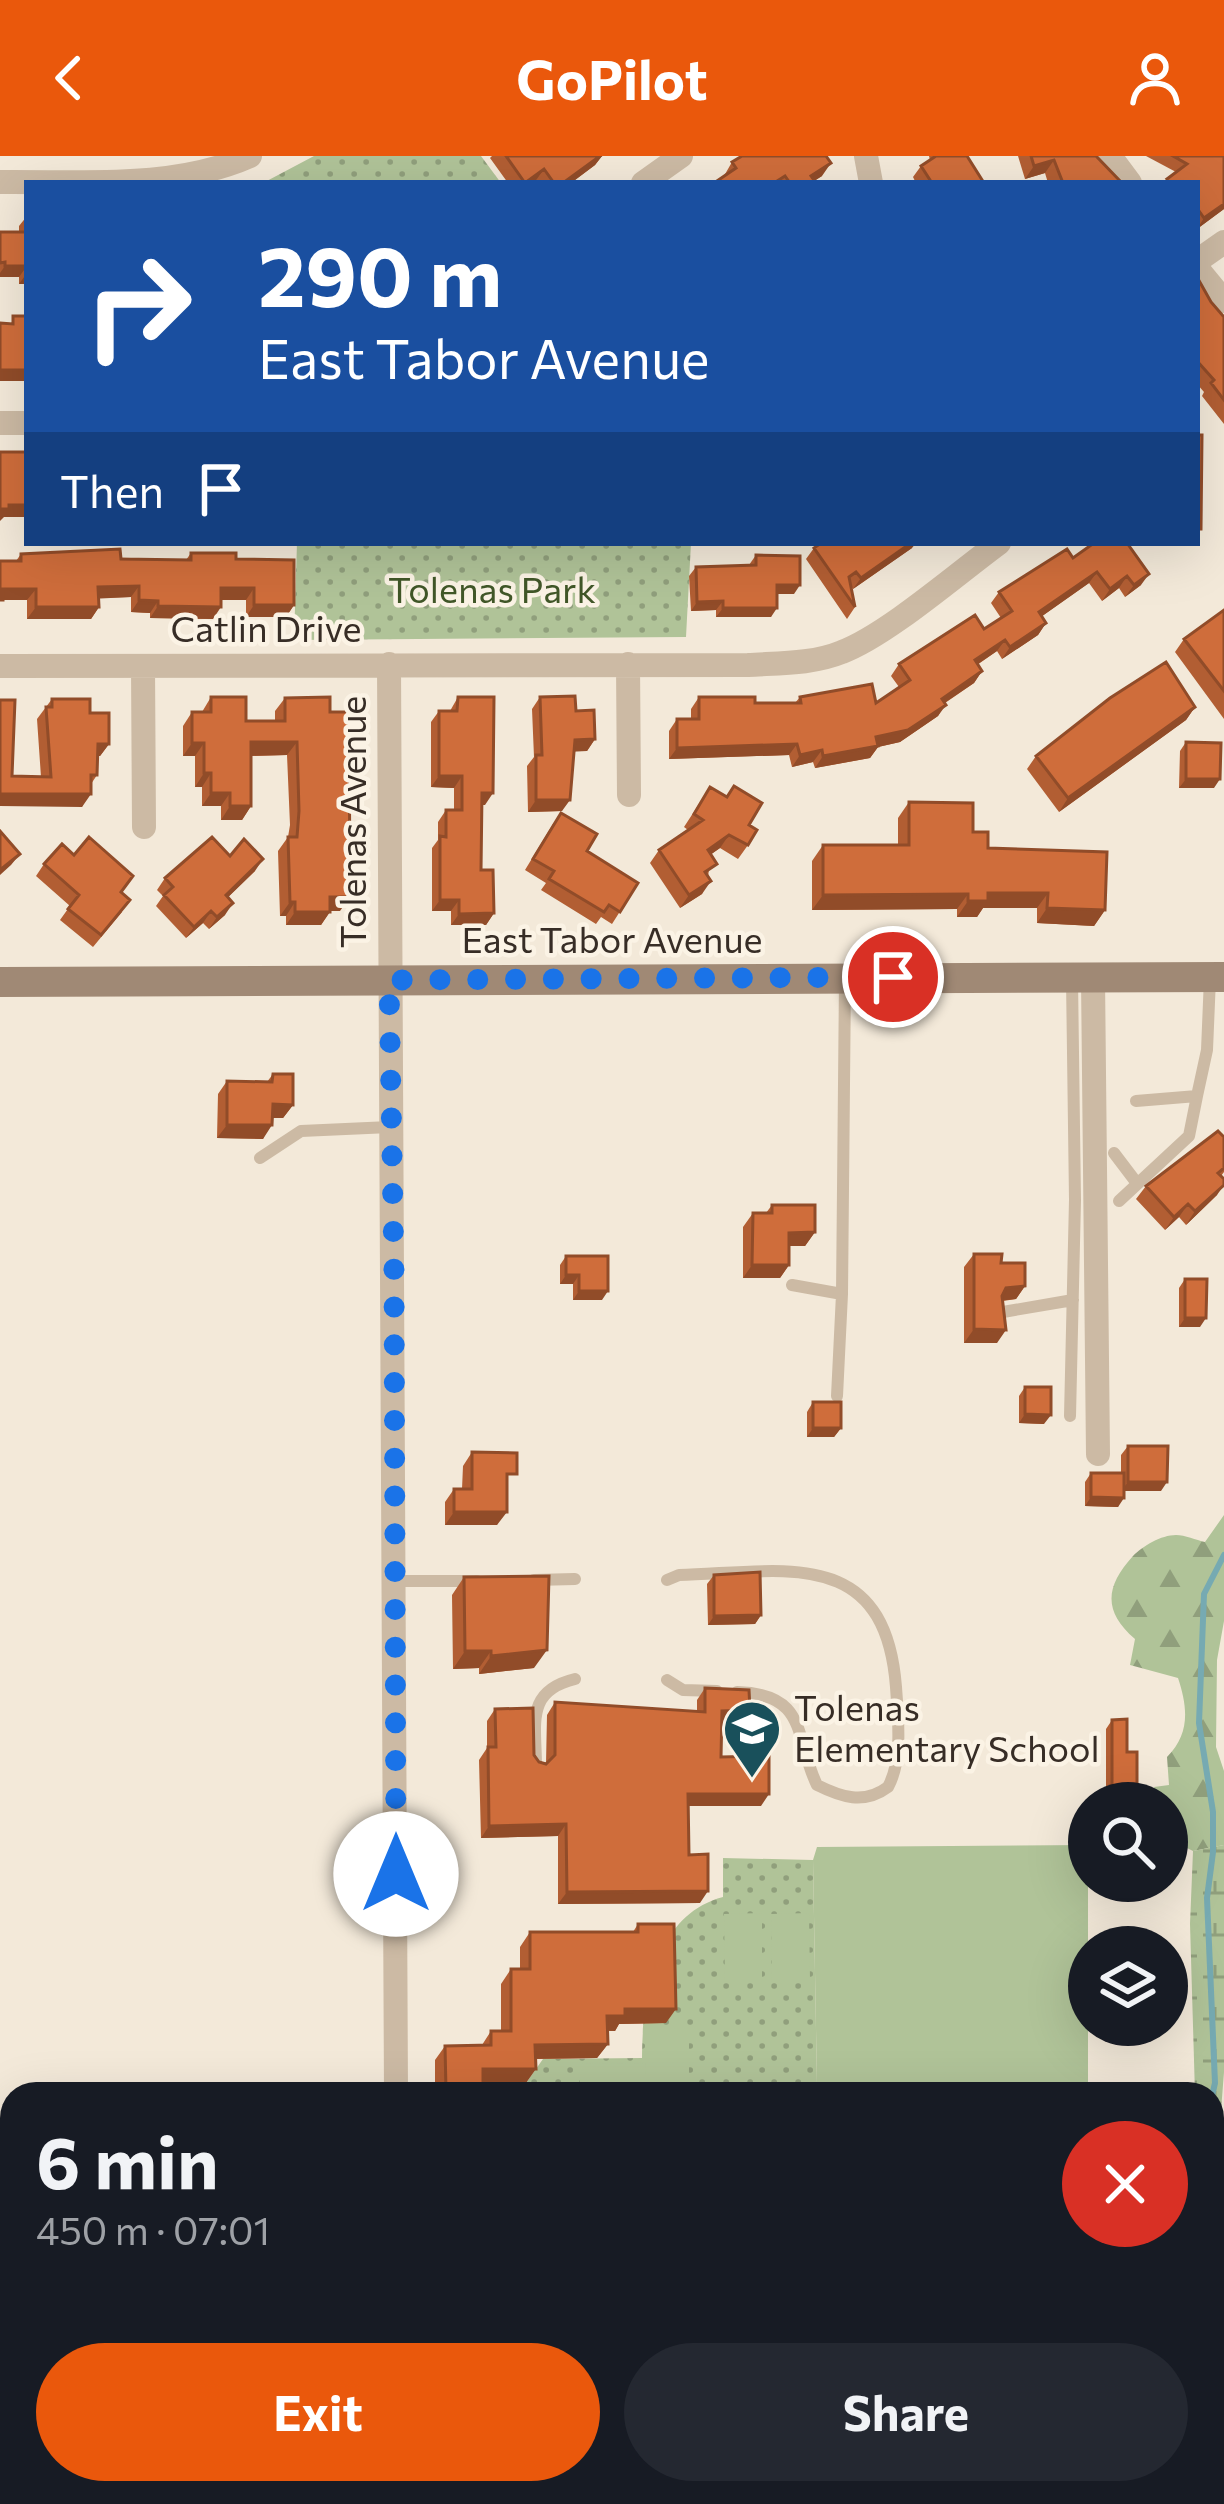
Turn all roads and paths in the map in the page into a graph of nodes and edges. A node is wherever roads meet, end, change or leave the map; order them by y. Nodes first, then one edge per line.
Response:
1 (250, 156) edge
2 (681, 156) edge
3 (192, 164) edge
4 (150, 180) edge
5 (647, 180) edge
6 (1224, 242) edge
7 (1200, 262) edge
8 (1200, 268) edge
9 (1224, 302) edge
10 (995, 546) edge
11 (389, 664) junction
12 (628, 664) junction
13 (143, 665) junction
14 (0, 666) edge
15 (629, 795) dead end
16 (144, 827) dead end
17 (845, 977) junction
18 (1217, 977) edge
19 (1083, 978) junction
20 (389, 980) junction
21 (0, 982) edge
22 (1197, 1096) junction
23 (1136, 1101) dead end
24 (392, 1127) junction
25 (1114, 1153) dead end
26 (260, 1158) dead end
27 (1136, 1182) junction
28 (1119, 1201) dead end
29 (793, 1285) dead end
30 (842, 1294) junction
31 (1073, 1300) junction
32 (1003, 1312) edge
33 (837, 1396) edge
34 (1070, 1416) dead end
35 (1098, 1454) dead end
36 (575, 1579) dead end
37 (488, 1580) edge
38 (510, 1580) edge
39 (667, 1580) dead end
40 (394, 1581) junction
41 (575, 1679) dead end
42 (667, 1680) dead end
43 (536, 1766) edge
44 (396, 2082) edge

1 - 3 street
2 - 5 street
3 - 4 street
6 - 7 street
8 - 9 street
10 - 12 street, Catlin Drive
11 - 12 street, Catlin Drive
11 - 13 street, Catlin Drive
11 - 20 street, Tolenas Avenue
12 - 15 street
13 - 14 street, Catlin Drive
13 - 16 street
17 - 19 main road, East Tabor Avenue
17 - 20 main road, East Tabor Avenue
17 - 30 lane
18 - 19 main road, East Tabor Avenue
18 - 22 lane
19 - 31 lane
19 - 35 street
20 - 21 main road, East Tabor Avenue
20 - 24 street, Tolenas Avenue
22 - 23 lane
22 - 27 lane
24 - 26 lane
24 - 40 street, Tolenas Avenue
25 - 27 lane
27 - 28 lane
29 - 30 lane
30 - 33 lane
31 - 32 lane
31 - 34 lane
36 - 38 lane
37 - 40 lane
39 - 42 lane
40 - 44 street, Tolenas Avenue
41 - 43 lane

